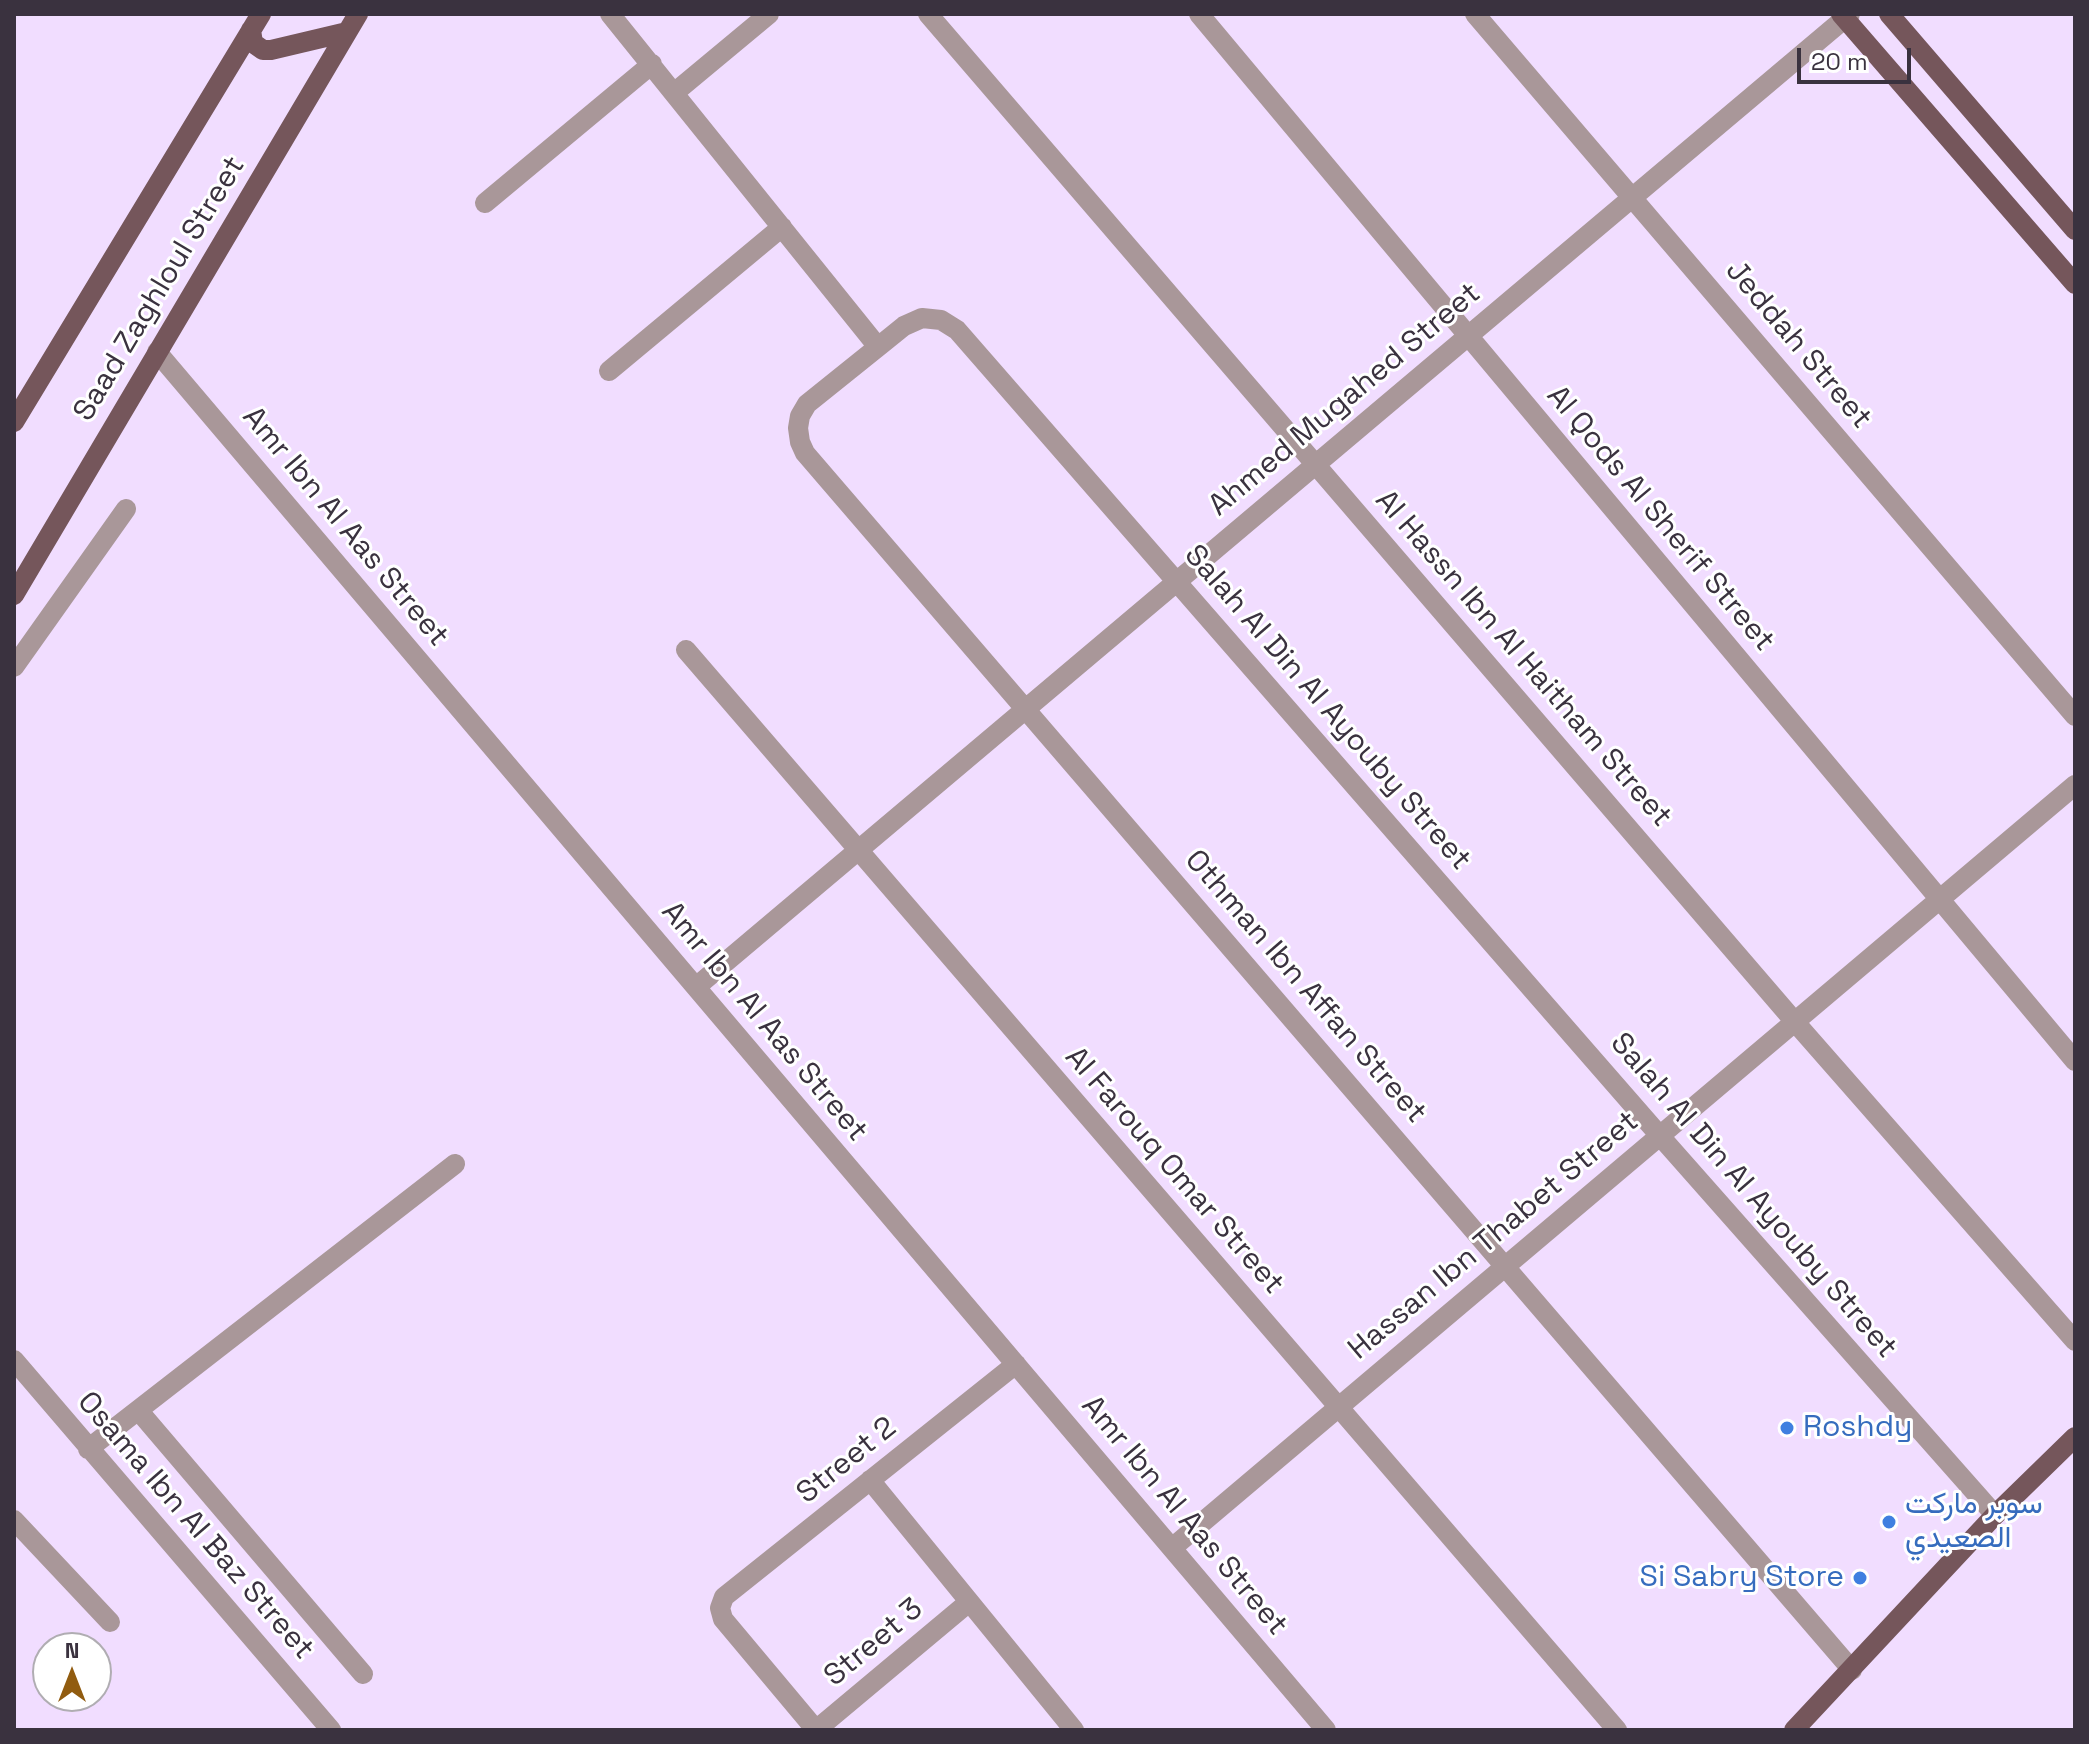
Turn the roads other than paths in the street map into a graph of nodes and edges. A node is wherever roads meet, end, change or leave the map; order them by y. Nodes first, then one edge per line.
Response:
1 (358, 14) edge
2 (610, 14) edge
3 (769, 14) edge
4 (928, 14) edge
5 (1199, 14) edge
6 (1475, 14) edge
7 (1889, 14) edge
8 (1845, 15) edge
9 (256, 22) edge
10 (347, 32) junction
11 (652, 64) junction
12 (674, 93) junction
13 (1632, 198) junction
14 (485, 203) dead end
15 (782, 227) junction
16 (2075, 230) edge
17 (2075, 284) edge
18 (1468, 336) junction
19 (878, 347) junction
20 (157, 352) junction
21 (609, 371) dead end
22 (14, 422) edge
23 (1316, 465) junction
24 (126, 509) dead end
25 (1177, 582) junction
26 (14, 595) edge
27 (686, 650) dead end
28 (14, 667) edge
29 (1026, 709) junction
30 (2075, 716) edge
31 (2075, 785) edge
32 (859, 850) junction
33 (1939, 900) junction
34 (696, 987) junction
35 (1795, 1022) junction
36 (2075, 1061) edge
37 (1660, 1136) junction
38 (455, 1164) dead end
39 (1506, 1265) junction
40 (2075, 1341) edge
41 (14, 1360) edge
42 (1016, 1364) junction
43 (1338, 1407) junction
44 (138, 1410) junction
45 (2075, 1437) edge
46 (88, 1449) junction
47 (870, 1480) junction
48 (1995, 1515) junction
49 (14, 1520) edge
50 (1172, 1548) junction
51 (969, 1602) junction
52 (110, 1622) dead end
53 (1852, 1670) junction
54 (363, 1674) dead end
55 (331, 1730) edge
56 (816, 1730) edge
57 (1074, 1730) edge
58 (1326, 1730) edge
59 (1617, 1730) edge
60 (1794, 1730) edge

1 - 10 main road, Saad Zaghloul Street
2 - 11 street
3 - 12 street
4 - 23 street, Al Hassn Ibn Al Haitham Street
5 - 18 street, Al Qods Al Sherif Street
6 - 13 street, Jeddah Street
7 - 16 main road
8 - 13 street, Ahmed Mugahed Street
8 - 17 main road
9 - 10 main road
9 - 22 main road, Saad Zaghloul Street
10 - 20 main road, Saad Zaghloul Street
11 - 12 street
11 - 14 street
12 - 15 street
13 - 18 street, Ahmed Mugahed Street
13 - 30 street, Jeddah Street
15 - 19 street
15 - 21 street
18 - 23 street, Ahmed Mugahed Street
18 - 33 street, Al Qods Al Sherif Street
19 - 25 street, Salah Al Din Al Ayouby Street
19 - 29 street, Othman Ibn Affan Street
20 - 26 main road, Saad Zaghloul Street
20 - 34 street, Amr Ibn Al Aas Street
23 - 25 street, Ahmed Mugahed Street
23 - 35 street, Al Hassn Ibn Al Haitham Street
24 - 28 street
25 - 29 street, Ahmed Mugahed Street
25 - 37 street, Salah Al Din Al Ayouby Street
27 - 32 street, Al Farouq Omar Street
29 - 32 street, Ahmed Mugahed Street
29 - 39 street, Othman Ibn Affan Street
31 - 33 street, Hassan Ibn Thabet Street
32 - 34 street, Ahmed Mugahed Street
32 - 43 street, Al Farouq Omar Street
33 - 35 street, Hassan Ibn Thabet Street
33 - 36 street, Al Qods Al Sherif Street
34 - 42 street, Amr Ibn Al Aas Street
35 - 37 street, Hassan Ibn Thabet Street
35 - 40 street, Al Hassn Ibn Al Haitham Street
37 - 39 street, Hassan Ibn Thabet Street
37 - 48 street, Salah Al Din Al Ayouby Street
38 - 44 street
39 - 43 street, Hassan Ibn Thabet Street
39 - 53 street, Othman Ibn Affan Street
41 - 46 street, Osama Ibn Al Baz Street
42 - 47 street, Street 2
42 - 50 street, Amr Ibn Al Aas Street
43 - 50 street, Hassan Ibn Thabet Street
43 - 59 street, Al Farouq Omar Street
44 - 46 street
44 - 54 street
45 - 48 main road
46 - 55 street, Osama Ibn Al Baz Street
47 - 51 street
47 - 56 street, Street 2
48 - 53 main road
49 - 52 street
50 - 58 street, Amr Ibn Al Aas Street
51 - 56 street, Street 3
51 - 57 street
53 - 60 main road

